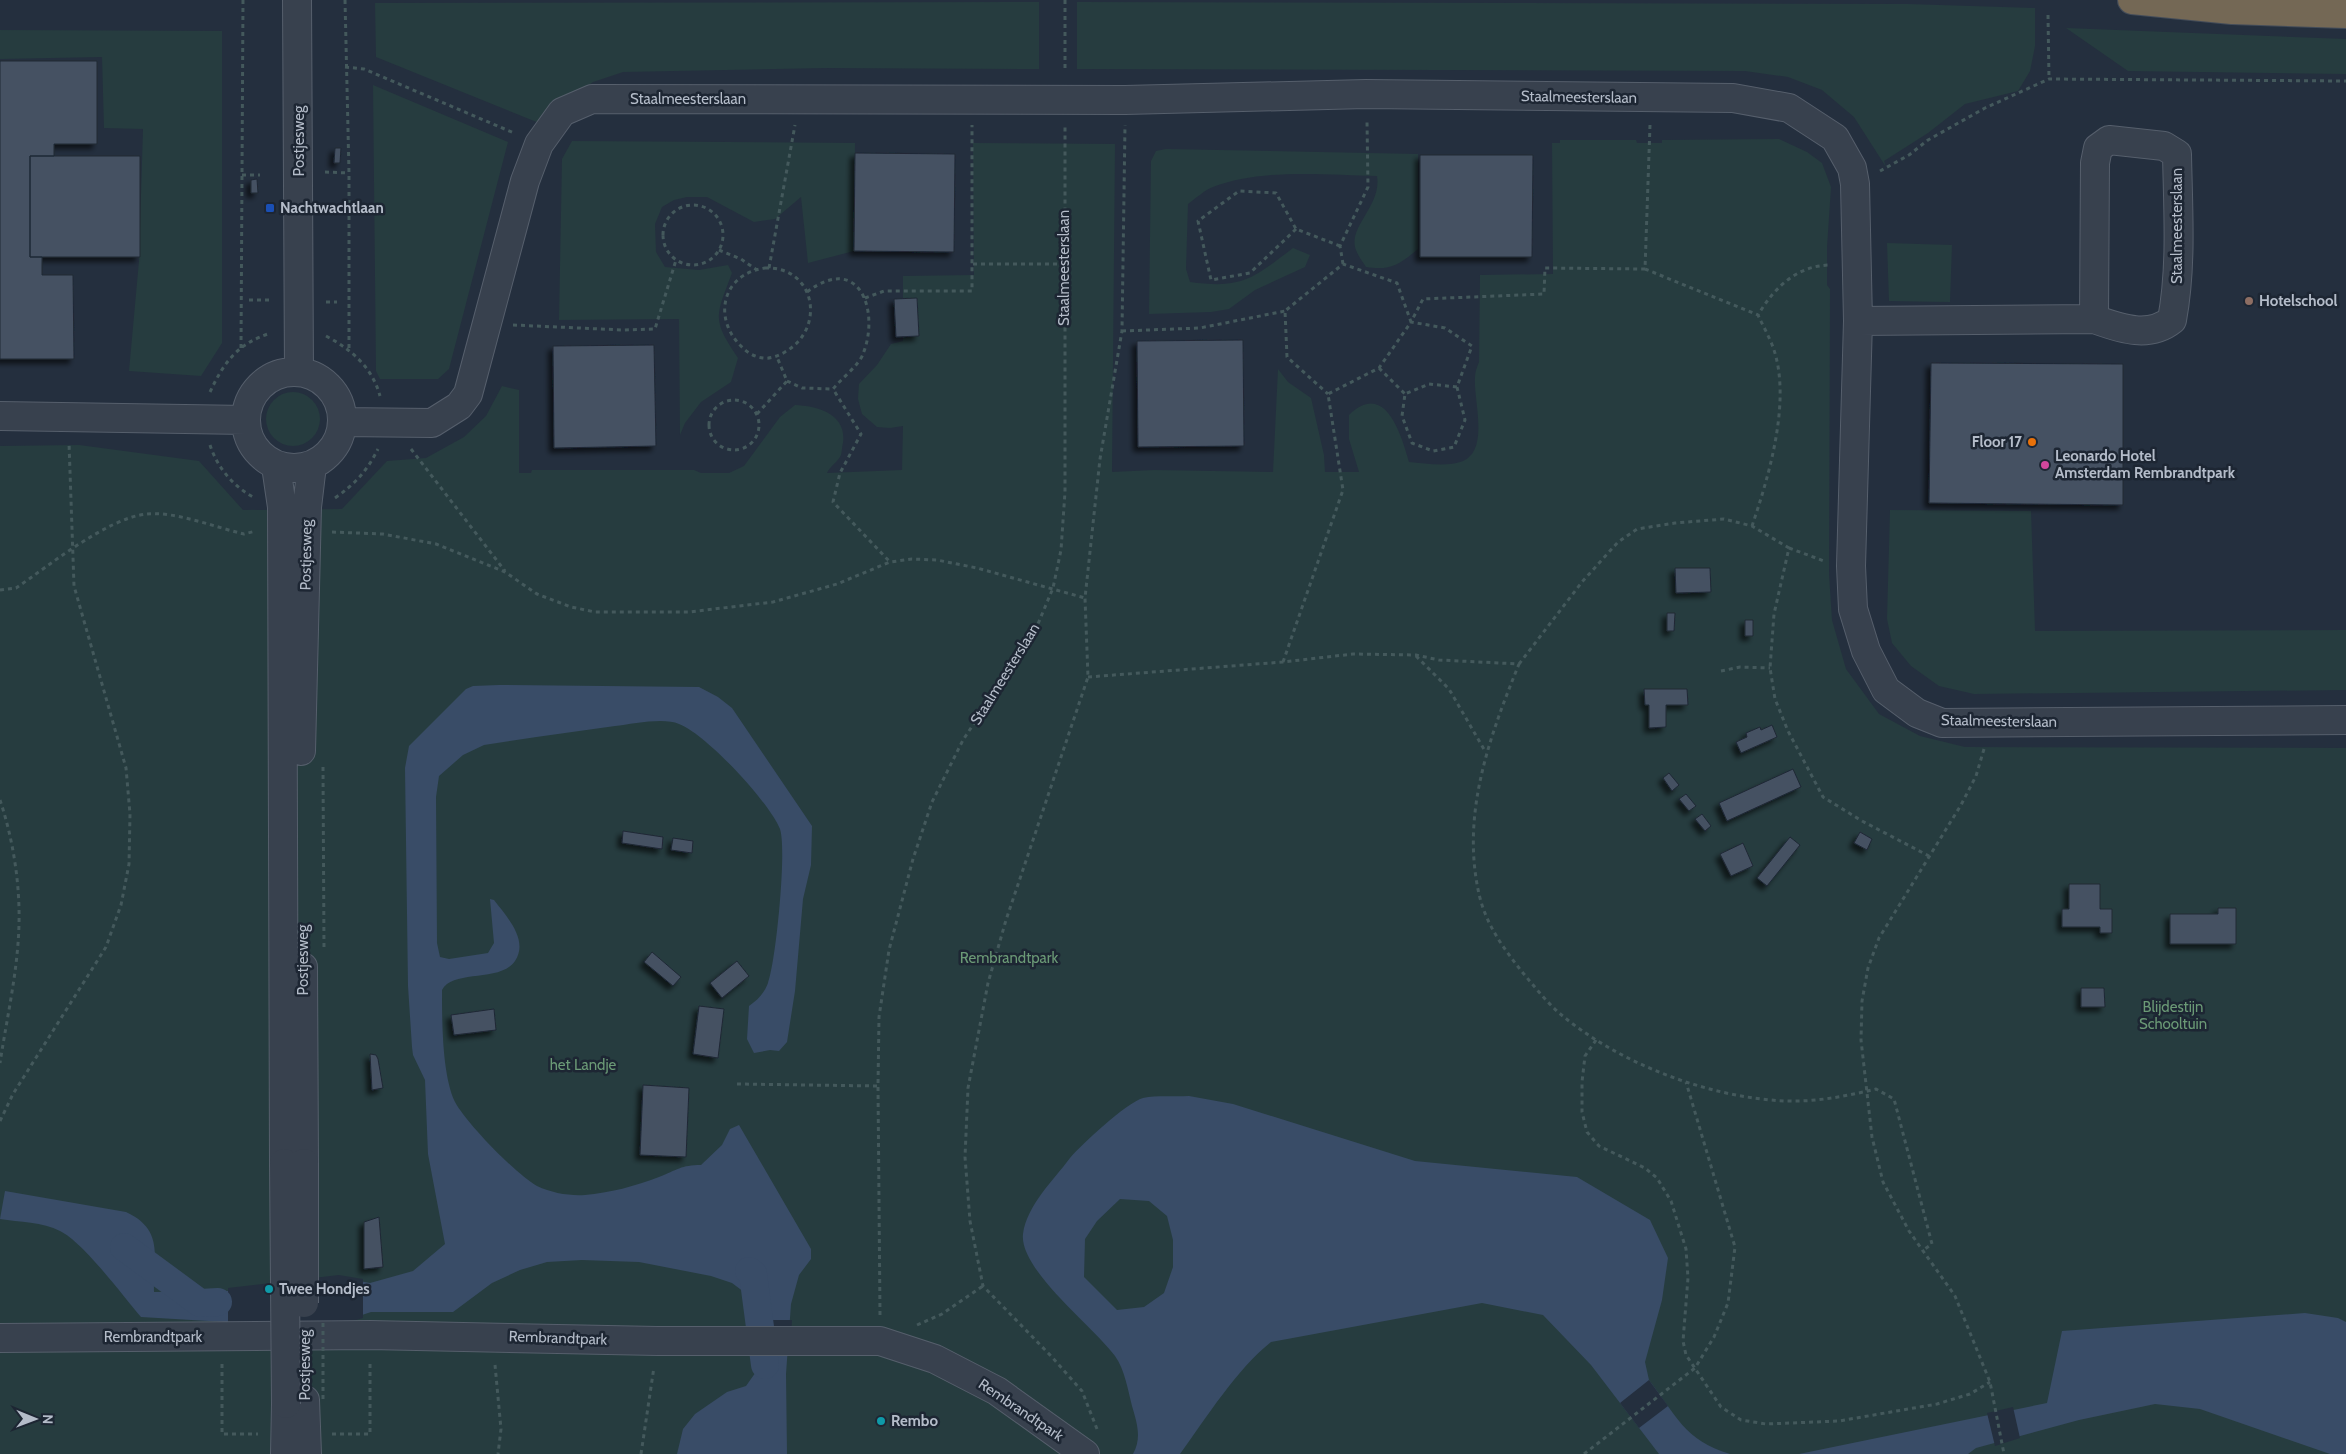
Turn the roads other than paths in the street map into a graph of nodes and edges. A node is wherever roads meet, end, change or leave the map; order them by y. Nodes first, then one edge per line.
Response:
1 (297, 0) edge
2 (2132, 0) edge
3 (2346, 14) edge
4 (2094, 319) junction
5 (1858, 321) junction
6 (299, 372) junction
7 (0, 416) edge
8 (246, 420) junction
9 (342, 422) junction
10 (312, 465) junction
11 (276, 466) junction
12 (295, 507) junction
13 (2346, 720) edge
14 (0, 1338) edge
15 (295, 1402) junction
16 (1092, 1443) edge
17 (315, 1444) edge
18 (285, 1454) edge

1 - 6 street, Postjesweg
2 - 3 highway
4 - 4 street, Staalmeesterslaan
4 - 5 street, Staalmeesterslaan
5 - 9 street, Staalmeesterslaan
5 - 13 street, Staalmeesterslaan
6 - 8 street
6 - 9 street
7 - 8 street
8 - 11 street
9 - 10 street
10 - 11 street
10 - 12 street, Postjesweg
11 - 12 street, Postjesweg
12 - 15 street, Postjesweg, bridge
14 - 16 street, Rembrandtpark
15 - 17 street, Postjesweg
15 - 18 street, Postjesweg

